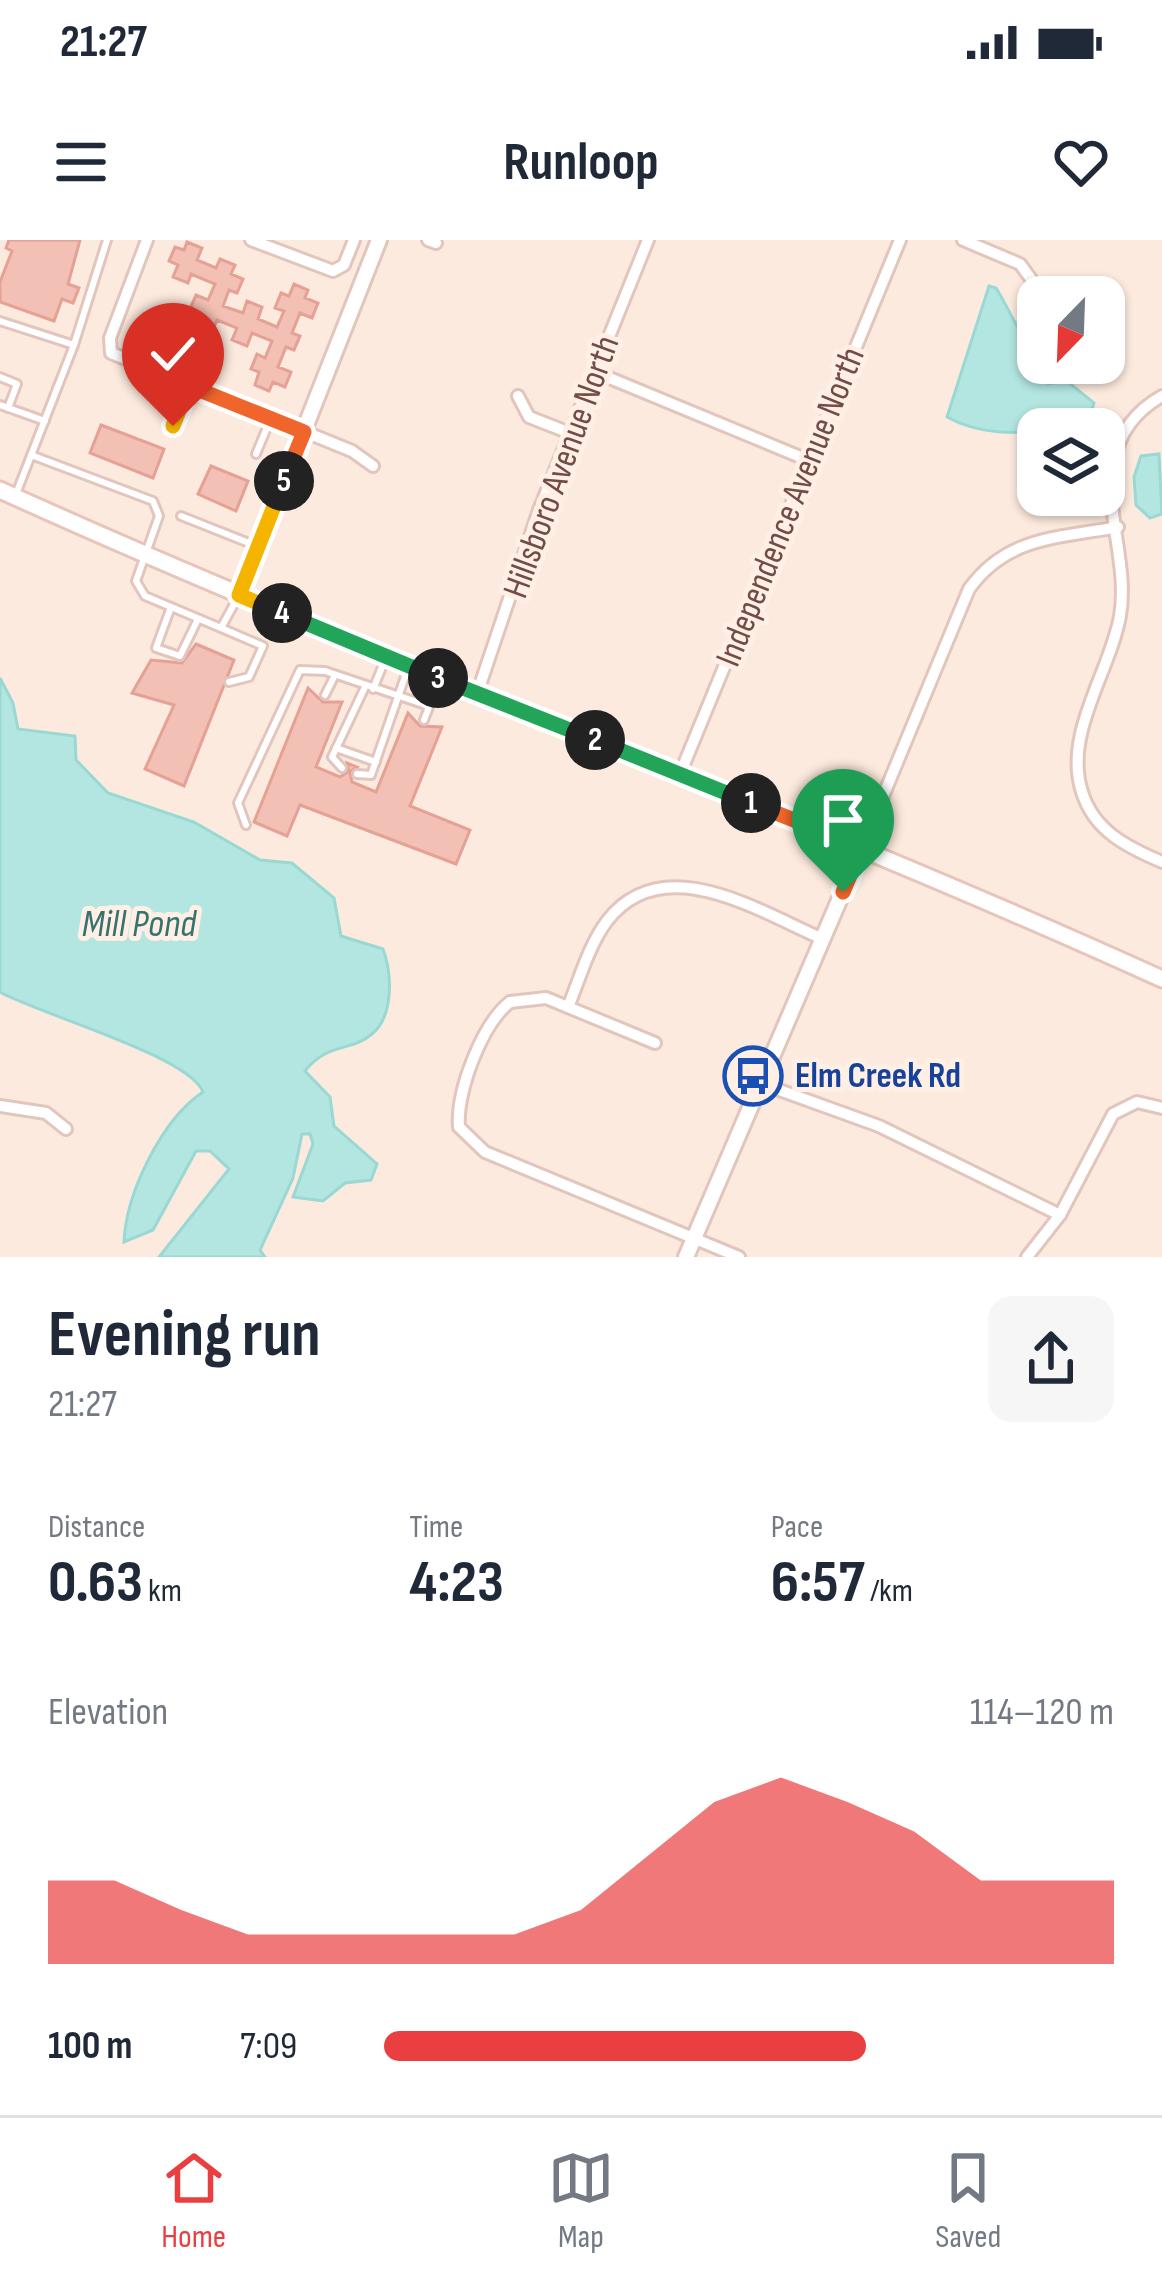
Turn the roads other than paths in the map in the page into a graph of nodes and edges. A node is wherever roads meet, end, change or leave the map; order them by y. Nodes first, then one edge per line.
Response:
1 (107, 240) edge
2 (147, 240) edge
3 (251, 240) edge
4 (354, 240) edge
5 (379, 240) edge
6 (648, 240) edge
7 (901, 240) edge
8 (963, 240) edge
9 (1029, 276) edge
10 (0, 321) edge
11 (74, 345) junction
12 (595, 372) junction
13 (0, 377) edge
14 (189, 386) junction
15 (518, 395) dead end
16 (1162, 396) edge
17 (4, 406) edge
18 (271, 418) junction
19 (45, 421) junction
20 (173, 426) dead end
21 (304, 432) junction
22 (570, 433) junction
23 (256, 454) dead end
24 (32, 455) junction
25 (810, 460) junction
26 (373, 466) dead end
27 (4, 493) edge
28 (181, 516) dead end
29 (1118, 527) junction
30 (258, 546) junction
31 (146, 555) junction
32 (239, 595) junction
33 (171, 607) junction
34 (198, 618) junction
35 (221, 628) junction
36 (386, 657) junction
37 (410, 666) junction
38 (334, 675) junction
39 (230, 682) dead end
40 (369, 688) junction
41 (477, 694) junction
42 (325, 695) dead end
43 (397, 696) junction
44 (424, 720) dead end
45 (336, 748) junction
46 (376, 762) junction
47 (342, 768) dead end
48 (357, 774) dead end
49 (680, 774) junction
50 (246, 824) dead end
51 (862, 847) junction
52 (1162, 862) edge
53 (823, 938) junction
54 (1162, 979) edge
55 (568, 1007) junction
56 (655, 1043) dead end
57 (760, 1083) junction
58 (0, 1106) edge
59 (1162, 1108) edge
60 (66, 1129) dead end
61 (1060, 1215) junction
62 (694, 1238) junction
63 (686, 1257) edge
64 (739, 1257) edge
65 (1028, 1257) edge

1 - 11 lane
2 - 14 street
3 - 4 street
5 - 21 street
6 - 12 street, Hillsboro Avenue North
7 - 25 street, Independence Avenue North
8 - 9 street
10 - 11 lane
11 - 19 lane
12 - 22 street, Hillsboro Avenue North
12 - 25 street
13 - 17 lane
14 - 18 street
14 - 20 lane
15 - 22 street
16 - 29 street
17 - 19 lane
18 - 21 street
18 - 23 lane
19 - 24 lane
21 - 26 street
21 - 30 street
22 - 41 street, Hillsboro Avenue North
24 - 27 lane
24 - 31 lane
25 - 49 street, Independence Avenue North
27 - 31 main road
28 - 30 lane
29 - 51 street
29 - 52 street
30 - 32 street
31 - 32 main road
31 - 33 lane
32 - 35 lane
32 - 36 main road
33 - 34 lane
33 - 34 lane
34 - 35 lane
35 - 39 lane
36 - 37 main road
36 - 40 lane
37 - 41 main road
37 - 43 lane
38 - 40 lane
38 - 42 lane
38 - 50 lane
40 - 43 lane
40 - 45 lane
41 - 49 main road
43 - 44 lane
43 - 46 lane
45 - 46 lane
45 - 47 lane
46 - 48 lane
49 - 51 main road
51 - 53 street
51 - 54 main road
53 - 55 street
53 - 57 street
55 - 56 street
55 - 62 street
57 - 61 street
57 - 62 street
58 - 60 street
59 - 61 street
61 - 65 street
62 - 63 street
62 - 64 street

